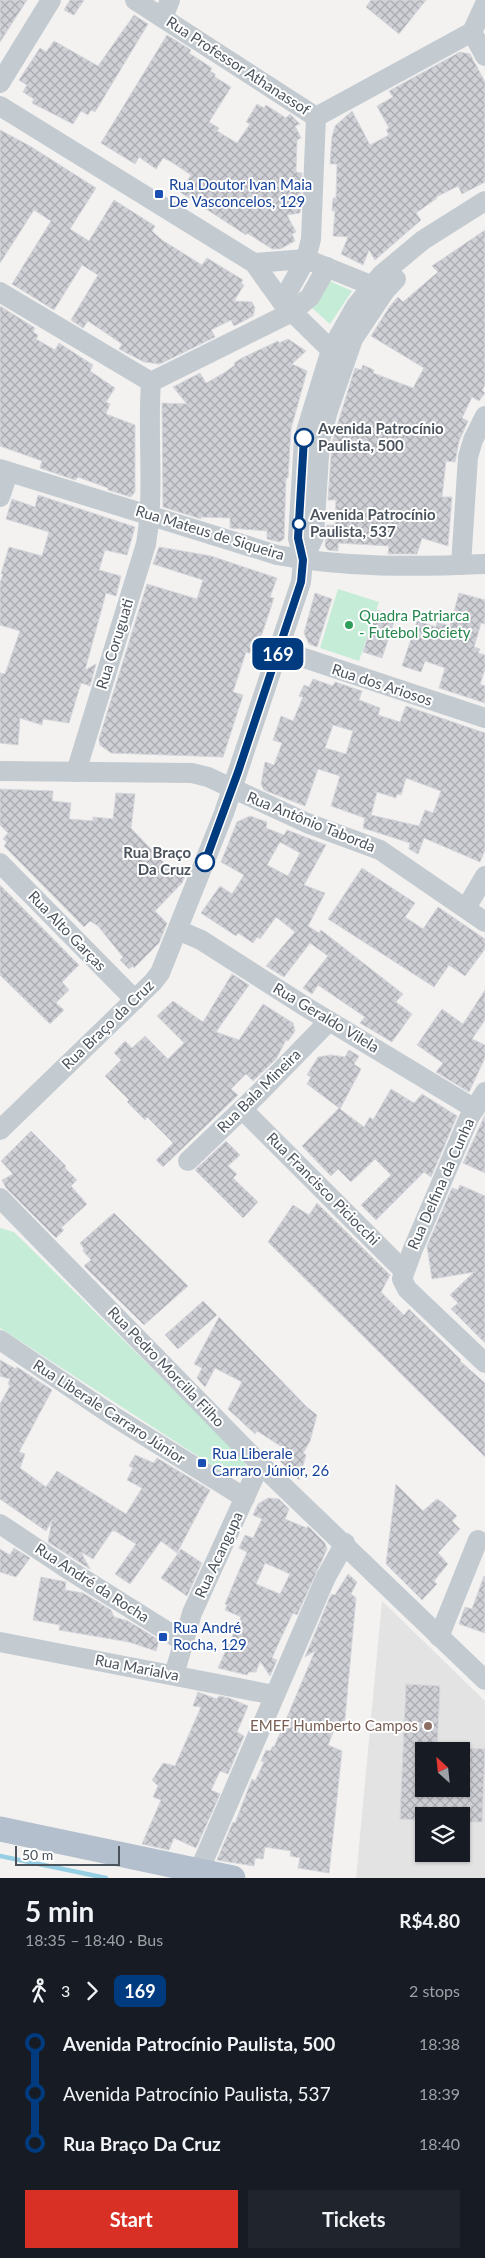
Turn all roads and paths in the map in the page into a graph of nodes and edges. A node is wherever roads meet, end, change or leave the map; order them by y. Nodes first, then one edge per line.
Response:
1 (51, 0) edge
2 (135, 0) edge
3 (485, 4) edge
4 (166, 9) edge
5 (472, 32) junction
6 (485, 56) edge
7 (0, 83) edge
8 (0, 106) edge
9 (316, 117) junction
10 (485, 201) edge
11 (485, 216) edge
12 (306, 258) junction
13 (254, 263) junction
14 (327, 267) junction
15 (379, 288) junction
16 (0, 292) edge
17 (287, 307) junction
18 (338, 353) junction
19 (151, 382) junction
20 (485, 416) edge
21 (4, 471) edge
22 (0, 497) edge
23 (150, 514) junction
24 (303, 560) junction
25 (485, 564) edge
26 (461, 565) junction
27 (280, 650) junction
28 (485, 718) edge
29 (0, 771) edge
30 (76, 772) junction
31 (232, 790) junction
32 (0, 862) edge
33 (485, 876) edge
34 (466, 908) junction
35 (485, 922) edge
36 (178, 930) junction
37 (135, 1000) junction
38 (329, 1021) junction
39 (480, 1100) edge
40 (242, 1109) junction
41 (0, 1130) edge
42 (188, 1161) dead end
43 (0, 1198) edge
44 (403, 1275) junction
45 (0, 1340) edge
46 (485, 1363) edge
47 (260, 1464) junction
48 (245, 1498) junction
49 (0, 1524) edge
50 (478, 1540) dead end
51 (345, 1543) junction
52 (439, 1637) junction
53 (0, 1642) edge
54 (184, 1642) junction
55 (174, 1676) junction
56 (485, 1680) edge
57 (274, 1695) junction
58 (0, 1829) edge
59 (199, 1871) junction
60 (233, 1878) edge

1 - 7 street
2 - 4 street, Rua Professor Athanassof
3 - 5 street
4 - 9 street, Rua Professor Athanassof
5 - 6 street
5 - 9 street
8 - 13 street
9 - 12 street
10 - 15 street
11 - 15 street
12 - 13 street
12 - 14 street
12 - 17 street
13 - 17 street
14 - 15 street
14 - 17 street
15 - 18 street, Rua Braço da Cruz
16 - 19 street
17 - 18 street
17 - 19 street
18 - 24 street, Rua Braço da Cruz
19 - 23 street, Rua Coruguati
20 - 26 street
21 - 22 street
21 - 23 street, Rua Mateus de Siqueira
23 - 24 street, Rua Mateus de Siqueira
23 - 30 street, Rua Coruguati
24 - 26 street, Rua Mateus de Siqueira
24 - 27 street, Rua Braço da Cruz
25 - 26 street, Rua Mateus de Siqueira
27 - 28 street, Rua dos Ariosos
27 - 31 street, Rua Braço da Cruz
29 - 30 street, Rua Antônio Taborda
30 - 31 street, Rua Antônio Taborda
31 - 34 street, Rua Antônio Taborda
31 - 36 street, Rua Braço da Cruz
32 - 37 street, Rua Alto Garças
33 - 34 street
34 - 35 street, Rua Antônio Taborda
36 - 37 street, Rua Braço da Cruz
36 - 38 street, Rua Geraldo Vilela
37 - 41 street, Rua Braço da Cruz
38 - 39 street, Rua Geraldo Vilela
38 - 40 street, Rua Bala Mineira
39 - 44 street, Rua Delfina da Cunha
40 - 42 street, Rua Bala Mineira
40 - 44 street, Rua Francisco Piciocchi
43 - 47 street, Rua Pedro Morcilla Filho
44 - 46 street, Rua Francisco Piciocchi
45 - 48 street, Rua Liberale Carraro Júnior
47 - 48 street, Rua Acangupa
47 - 51 street, Rua Pedro Morcilla Filho
48 - 54 street, Rua Acangupa
49 - 54 street, Rua André da Rocha
50 - 52 street
51 - 52 street, Rua Pedro Morcilla Filho
51 - 57 street
52 - 56 street, Rua Pedro Morcilla Filho
53 - 55 street, Rua Marialva
54 - 55 street, Rua Acangupa
55 - 57 street, Rua Marialva
57 - 59 street
58 - 59 main road
59 - 60 main road

